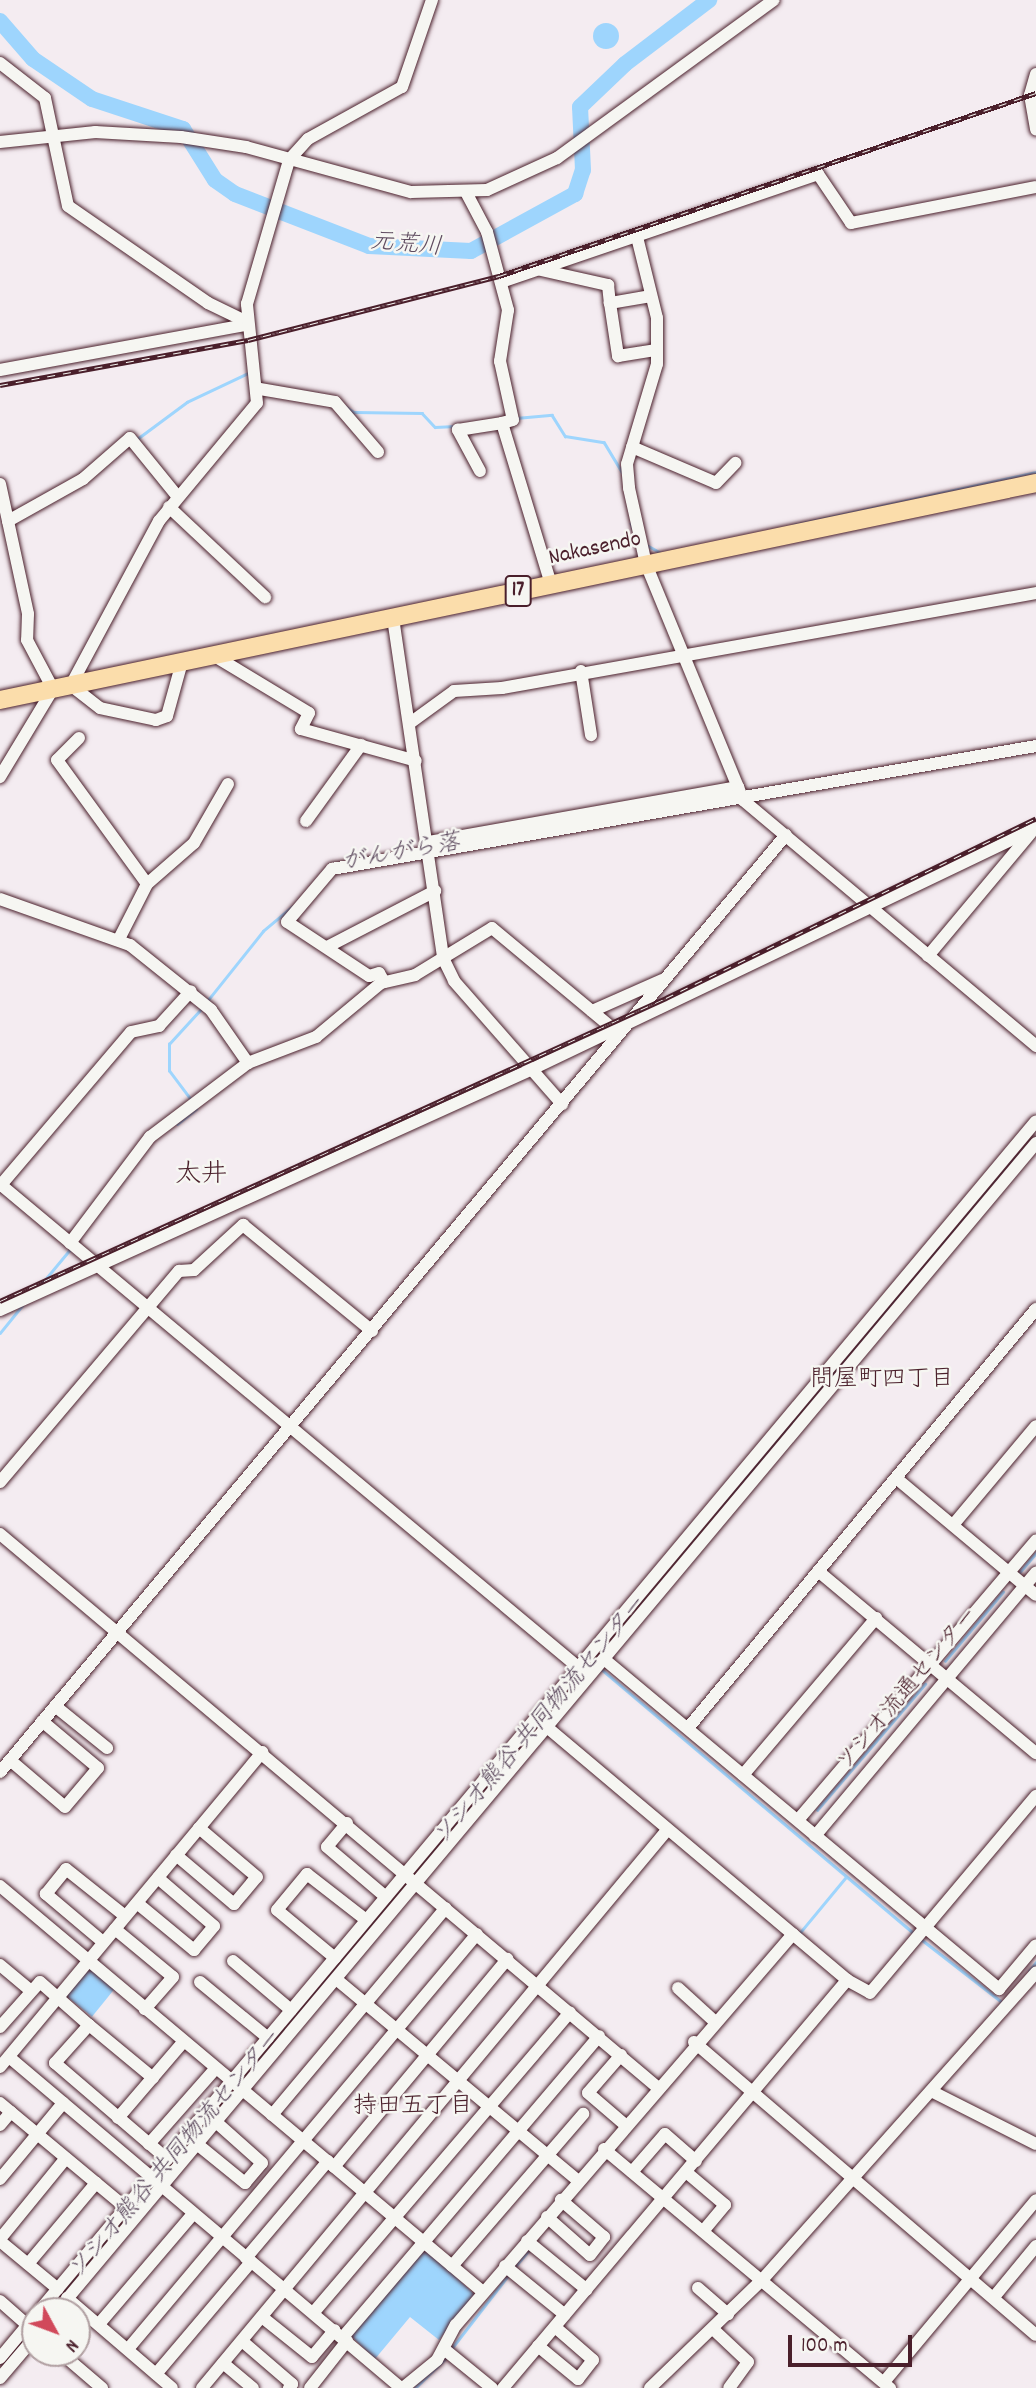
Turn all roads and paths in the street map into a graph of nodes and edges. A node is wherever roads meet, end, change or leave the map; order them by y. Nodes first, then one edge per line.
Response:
1 (432, 0) edge
2 (774, 0) edge
3 (0, 63) edge
4 (1036, 74) edge
5 (1034, 105) edge
6 (1036, 128) edge
7 (54, 133) junction
8 (0, 142) edge
9 (289, 160) junction
10 (1036, 187) edge
11 (467, 194) junction
12 (637, 237) junction
13 (541, 270) junction
14 (501, 282) junction
15 (651, 296) junction
16 (610, 303) junction
17 (246, 323) junction
18 (657, 350) junction
19 (0, 370) edge
20 (260, 389) junction
21 (502, 423) junction
22 (632, 447) junction
23 (378, 452) dead end
24 (735, 463) dead end
25 (480, 471) dead end
26 (1036, 483) edge
27 (0, 484) edge
28 (174, 502) junction
29 (8, 520) junction
30 (646, 564) junction
31 (551, 584) junction
32 (1036, 593) edge
33 (265, 597) dead end
34 (393, 618) junction
35 (684, 653) junction
36 (213, 655) junction
37 (182, 662) junction
38 (581, 671) junction
39 (71, 685) junction
40 (53, 689) junction
41 (0, 700) edge
42 (410, 723) junction
43 (591, 735) dead end
44 (79, 737) dead end
45 (361, 746) junction
46 (1036, 746) edge
47 (416, 761) junction
48 (0, 777) edge
49 (228, 784) dead end
50 (738, 787) junction
51 (743, 800) junction
52 (306, 821) dead end
53 (1036, 828) edge
54 (786, 835) junction
55 (430, 847) junction
56 (147, 884) junction
57 (435, 891) junction
58 (0, 899) edge
59 (871, 907) junction
60 (119, 939) junction
61 (327, 947) junction
62 (928, 956) junction
63 (443, 958) junction
64 (667, 978) junction
65 (384, 982) junction
66 (191, 992) junction
67 (592, 1011) junction
68 (632, 1020) junction
69 (616, 1032) junction
70 (1036, 1046) edge
71 (248, 1063) junction
72 (530, 1070) junction
73 (562, 1104) junction
74 (1036, 1121) edge
75 (1036, 1143) edge
76 (0, 1185) edge
77 (69, 1242) junction
78 (98, 1265) junction
79 (147, 1306) junction
80 (1036, 1309) edge
81 (0, 1310) edge
82 (1024, 1324) junction
83 (372, 1331) junction
84 (1036, 1333) edge
85 (291, 1426) junction
86 (1036, 1426) edge
87 (896, 1478) junction
88 (0, 1482) edge
89 (953, 1525) junction
90 (0, 1534) edge
91 (1036, 1540) edge
92 (818, 1571) junction
93 (1009, 1572) junction
94 (1036, 1573) edge
95 (1026, 1586) junction
96 (1036, 1595) edge
97 (876, 1618) junction
98 (118, 1632) junction
99 (604, 1659) junction
100 (932, 1663) junction
101 (583, 1671) junction
102 (947, 1676) junction
103 (55, 1706) junction
104 (42, 1721) junction
105 (548, 1728) junction
106 (688, 1728) junction
107 (107, 1748) dead end
108 (262, 1752) junction
109 (1036, 1753) edge
110 (10, 1760) junction
111 (0, 1772) edge
112 (743, 1775) junction
113 (1036, 1796) edge
114 (798, 1820) junction
115 (347, 1823) junction
116 (199, 1828) junction
117 (667, 1830) junction
118 (815, 1836) junction
119 (176, 1855) junction
120 (410, 1877) junction
121 (158, 1878) junction
122 (2, 1893) edge
123 (386, 1897) junction
124 (136, 1903) junction
125 (446, 1908) junction
126 (125, 1916) junction
127 (366, 1920) junction
128 (927, 1928) junction
129 (115, 1929) junction
130 (477, 1934) junction
131 (793, 1934) junction
132 (103, 1942) junction
133 (1036, 1945) edge
134 (335, 1958) junction
135 (507, 1959) junction
136 (88, 1961) junction
137 (233, 1961) dead end
138 (0, 1965) edge
139 (1036, 1972) edge
140 (336, 1979) junction
141 (847, 1980) junction
142 (200, 1982) dead end
143 (538, 1985) junction
144 (678, 1989) dead end
145 (32, 1991) junction
146 (58, 1997) junction
147 (366, 2003) junction
148 (145, 2009) junction
149 (292, 2010) junction
150 (570, 2012) junction
151 (713, 2020) junction
152 (89, 2025) junction
153 (0, 2027) edge
154 (397, 2029) junction
155 (599, 2036) junction
156 (268, 2038) junction
157 (184, 2041) junction
158 (694, 2042) junction
159 (428, 2054) junction
160 (621, 2055) junction
161 (4, 2062) edge
162 (216, 2068) junction
163 (153, 2078) junction
164 (459, 2081) junction
165 (237, 2085) junction
166 (656, 2086) junction
167 (753, 2092) junction
168 (933, 2092) junction
169 (0, 2103) edge
170 (63, 2103) junction
171 (490, 2106) junction
172 (11, 2112) junction
173 (583, 2114) dead end
174 (272, 2115) junction
175 (118, 2118) junction
176 (216, 2122) junction
177 (625, 2124) junction
178 (0, 2125) edge
179 (518, 2130) junction
180 (37, 2135) junction
181 (304, 2141) junction
182 (149, 2144) junction
183 (197, 2144) junction
184 (1036, 2144) edge
185 (604, 2149) junction
186 (547, 2155) junction
187 (66, 2158) junction
188 (167, 2158) junction
189 (696, 2161) junction
190 (331, 2164) junction
191 (632, 2172) junction
192 (687, 2172) junction
193 (0, 2179) edge
194 (854, 2179) junction
195 (577, 2180) junction
196 (156, 2181) junction
197 (96, 2183) junction
198 (367, 2193) junction
199 (664, 2199) junction
200 (561, 2200) junction
201 (1036, 2200) edge
202 (126, 2208) junction
203 (193, 2214) junction
204 (395, 2217) junction
205 (547, 2217) junction
206 (702, 2231) junction
207 (222, 2239) junction
208 (0, 2240) edge
209 (527, 2241) junction
210 (424, 2242) junction
211 (1036, 2246) edge
212 (248, 2260) junction
213 (28, 2264) junction
214 (452, 2266) junction
215 (506, 2266) junction
216 (972, 2278) junction
217 (762, 2280) junction
218 (698, 2288) dead end
219 (285, 2289) junction
220 (587, 2290) junction
221 (483, 2292) junction
222 (63, 2293) junction
223 (58, 2297) edge
224 (62, 2297) edge
225 (994, 2297) junction
226 (0, 2301) edge
227 (314, 2312) junction
228 (729, 2314) junction
229 (565, 2315) junction
230 (262, 2317) junction
231 (21, 2318) edge
232 (99, 2324) junction
233 (555, 2327) junction
234 (713, 2329) junction
235 (1036, 2335) edge
236 (342, 2336) junction
237 (21, 2339) edge
238 (242, 2340) junction
239 (21, 2346) edge
240 (538, 2346) junction
241 (444, 2348) junction
242 (128, 2349) junction
243 (0, 2358) edge
244 (223, 2363) junction
245 (77, 2367) edge
246 (156, 2374) junction
247 (0, 2378) edge
248 (887, 2385) edge
249 (205, 2387) edge
250 (102, 2388) edge
251 (172, 2388) edge
252 (253, 2388) edge
253 (289, 2388) edge
254 (310, 2388) edge
255 (402, 2388) edge
256 (492, 2388) edge
257 (503, 2388) edge
258 (650, 2388) edge
259 (729, 2388) edge

1 - 9 street
2 - 11 street
3 - 7 street
4 - 5 street
5 - 6 street
7 - 8 street
7 - 9 street
7 - 17 street
9 - 11 street
9 - 17 street
10 - 12 street
11 - 14 street
12 - 13 street
12 - 15 street
13 - 14 street
13 - 16 street
14 - 21 street
15 - 16 street
15 - 18 street
16 - 18 street
17 - 19 street
17 - 20 street
18 - 22 street
20 - 23 street
20 - 28 street
21 - 25 street
21 - 31 street
22 - 24 street
22 - 30 street
26 - 30 highway, Nakasendo / 17
27 - 29 street
28 - 29 street
28 - 33 street
28 - 39 street
29 - 40 street
30 - 31 highway, Nakasendo / 17
30 - 35 street
31 - 34 highway, Nakasendo / 17
32 - 35 street
34 - 36 highway, Nakasendo / 17
34 - 42 street
35 - 38 street
35 - 50 street
36 - 37 highway, Nakasendo / 17
36 - 45 street
37 - 39 highway, Nakasendo / 17
37 - 39 street
38 - 42 street
38 - 43 street
39 - 40 highway, Nakasendo / 17
40 - 41 highway, Nakasendo / 17
40 - 48 street
42 - 47 street
44 - 56 street
45 - 47 street
45 - 52 street
46 - 51 street
47 - 55 street
49 - 56 street
50 - 51 street
50 - 55 street
51 - 54 street
51 - 55 street
53 - 59 street
53 - 62 street
54 - 59 street
54 - 64 street
55 - 57 street
55 - 61 street
56 - 60 street
57 - 61 street
57 - 63 street
58 - 60 street
59 - 62 street
59 - 68 street
60 - 66 street
61 - 65 street
62 - 70 street
63 - 65 street
63 - 67 street
63 - 72 street
64 - 67 street
64 - 68 street
65 - 71 street
66 - 71 street
66 - 76 street
67 - 69 street
68 - 69 street
69 - 72 street
69 - 73 street
71 - 77 street
72 - 73 street
72 - 78 street
73 - 83 street
74 - 101 street
75 - 99 street
76 - 77 street
77 - 78 street
78 - 79 street
78 - 81 street
79 - 83 street
79 - 85 street
79 - 88 street
80 - 82 street
82 - 84 street
82 - 87 street
83 - 85 street
85 - 98 street
85 - 101 street
86 - 89 street
87 - 89 street
87 - 92 street
89 - 93 street
90 - 98 street
91 - 93 street
92 - 97 street
92 - 106 street
93 - 95 street
93 - 100 street
94 - 95 street, ソシオ流通センター
95 - 96 street
95 - 102 street, ソシオ流通センター
97 - 100 street
97 - 112 street
98 - 103 street
98 - 108 street
99 - 101 street
99 - 106 street
100 - 102 street
100 - 114 street
101 - 105 street
101 - 120 street
102 - 109 street
102 - 118 street, ソシオ流通センター
103 - 104 street
103 - 107 street
104 - 110 street
104 - 110 street
105 - 117 street
105 - 120 street
106 - 112 street
108 - 115 street
108 - 116 street
110 - 111 street
112 - 114 street
113 - 128 street
114 - 118 street
115 - 120 street
115 - 123 street
116 - 119 street
116 - 119 street
117 - 131 street
117 - 143 street
118 - 128 street
119 - 121 street
120 - 123 street
120 - 125 street
120 - 140 street
121 - 124 street
121 - 124 street
122 - 136 street
123 - 127 street
124 - 126 street
125 - 130 street
125 - 147 street
126 - 129 street
126 - 132 street
127 - 134 street
127 - 134 street
128 - 133 street
128 - 141 street
129 - 132 street
129 - 148 street
130 - 135 street
130 - 154 street
131 - 141 street
131 - 151 street
132 - 136 street
134 - 149 street
135 - 143 street
135 - 159 street
136 - 146 street
136 - 148 street
137 - 149 street
138 - 145 street
139 - 168 street
140 - 147 street
140 - 165 street
141 - 167 street
142 - 156 street
143 - 150 street
143 - 164 street
144 - 151 street
145 - 146 street
145 - 153 street
146 - 152 street
146 - 161 street
147 - 154 street
147 - 174 street
148 - 157 street
149 - 156 street
150 - 155 street
150 - 171 street
151 - 158 street
152 - 163 street
152 - 175 street
154 - 159 street
154 - 181 street
155 - 160 street
155 - 179 street
156 - 165 street
157 - 162 street
157 - 163 street
158 - 166 street
158 - 167 street
159 - 164 street
159 - 190 street
160 - 166 street
160 - 177 street
161 - 170 street
162 - 165 street
162 - 182 street
163 - 175 street
164 - 171 street
164 - 198 street
165 - 174 street
165 - 176 street
165 - 188 street
166 - 177 street
167 - 189 street
167 - 194 street
168 - 184 street
168 - 194 street
169 - 172 street
170 - 180 street
170 - 196 street
171 - 179 street
171 - 204 street
172 - 178 street
172 - 180 street
173 - 186 street
174 - 181 street
175 - 182 street
176 - 183 street
176 - 183 street
177 - 185 street
179 - 186 street
179 - 210 street
180 - 187 street
180 - 193 street
181 - 190 street
181 - 207 street
182 - 188 street
183 - 196 street
185 - 191 street
185 - 195 street
186 - 195 street
186 - 214 street
187 - 197 street
187 - 208 street
188 - 196 street
189 - 191 street
189 - 192 street
190 - 198 street
190 - 212 street
191 - 199 street
192 - 199 street
192 - 206 street
194 - 216 street
194 - 217 street
195 - 200 street
196 - 202 street
196 - 203 street
196 - 222 street
197 - 202 street
197 - 213 street
198 - 204 street
198 - 219 street
199 - 206 street
199 - 220 street
200 - 205 street
200 - 205 street
201 - 216 street
202 - 222 street
203 - 207 street
203 - 232 street
204 - 210 street
204 - 227 street
205 - 209 street
206 - 217 street
207 - 212 street
207 - 242 street
208 - 213 street
209 - 215 street
209 - 220 street
210 - 214 street
210 - 236 street
211 - 225 street
212 - 219 street
212 - 246 street
213 - 222 street
214 - 221 street
215 - 221 street
215 - 229 street
216 - 225 street
216 - 248 street
217 - 228 street
217 - 248 street
218 - 228 street
219 - 227 street
219 - 230 street
220 - 229 street
221 - 241 street
222 - 223 street
222 - 224 street
222 - 232 street
225 - 235 street
226 - 231 street
227 - 236 street
228 - 234 street
229 - 233 street
230 - 236 street
230 - 238 street
232 - 242 street
233 - 240 street
233 - 240 street
234 - 258 street
234 - 259 street
236 - 254 street
236 - 255 street
237 - 243 street
238 - 244 street
238 - 253 street
239 - 247 street
240 - 257 street
241 - 255 street
241 - 256 street
242 - 246 street
244 - 249 street
244 - 252 street
245 - 250 street
246 - 251 street

